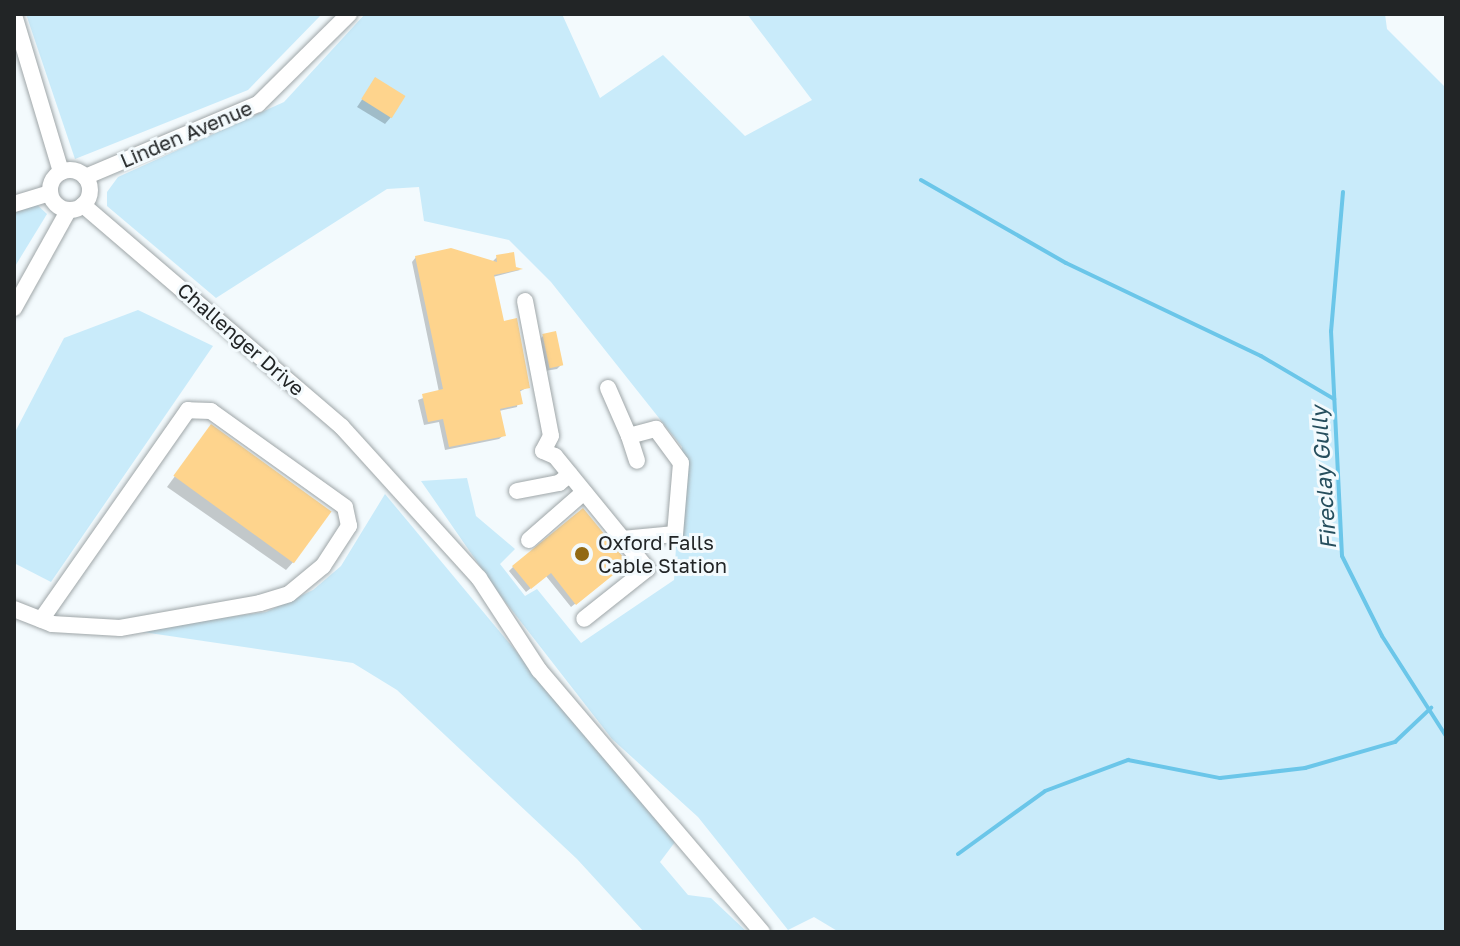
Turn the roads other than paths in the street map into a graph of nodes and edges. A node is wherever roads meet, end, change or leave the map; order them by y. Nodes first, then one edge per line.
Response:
1 (349, 14) edge
2 (14, 15) edge
3 (61, 172) junction
4 (85, 177) junction
5 (49, 193) junction
6 (14, 204) edge
7 (76, 208) junction
8 (525, 301) dead end
9 (14, 308) edge
10 (608, 388) dead end
11 (629, 436) junction
12 (637, 461) dead end
13 (570, 474) junction
14 (517, 491) dead end
15 (584, 492) junction
16 (622, 539) junction
17 (529, 540) dead end
18 (14, 609) edge
19 (584, 619) dead end
20 (41, 620) junction
21 (762, 932) edge

1 - 4 street, Linden Avenue
2 - 3 street
3 - 4 street
3 - 5 street
4 - 7 street
5 - 6 street
5 - 7 street
7 - 9 street
7 - 21 street, Challenger Drive
8 - 13 street
10 - 11 street
11 - 12 street
11 - 16 street
13 - 14 street
13 - 15 street
15 - 16 street
15 - 17 street
16 - 19 street
18 - 20 street
20 - 20 street

